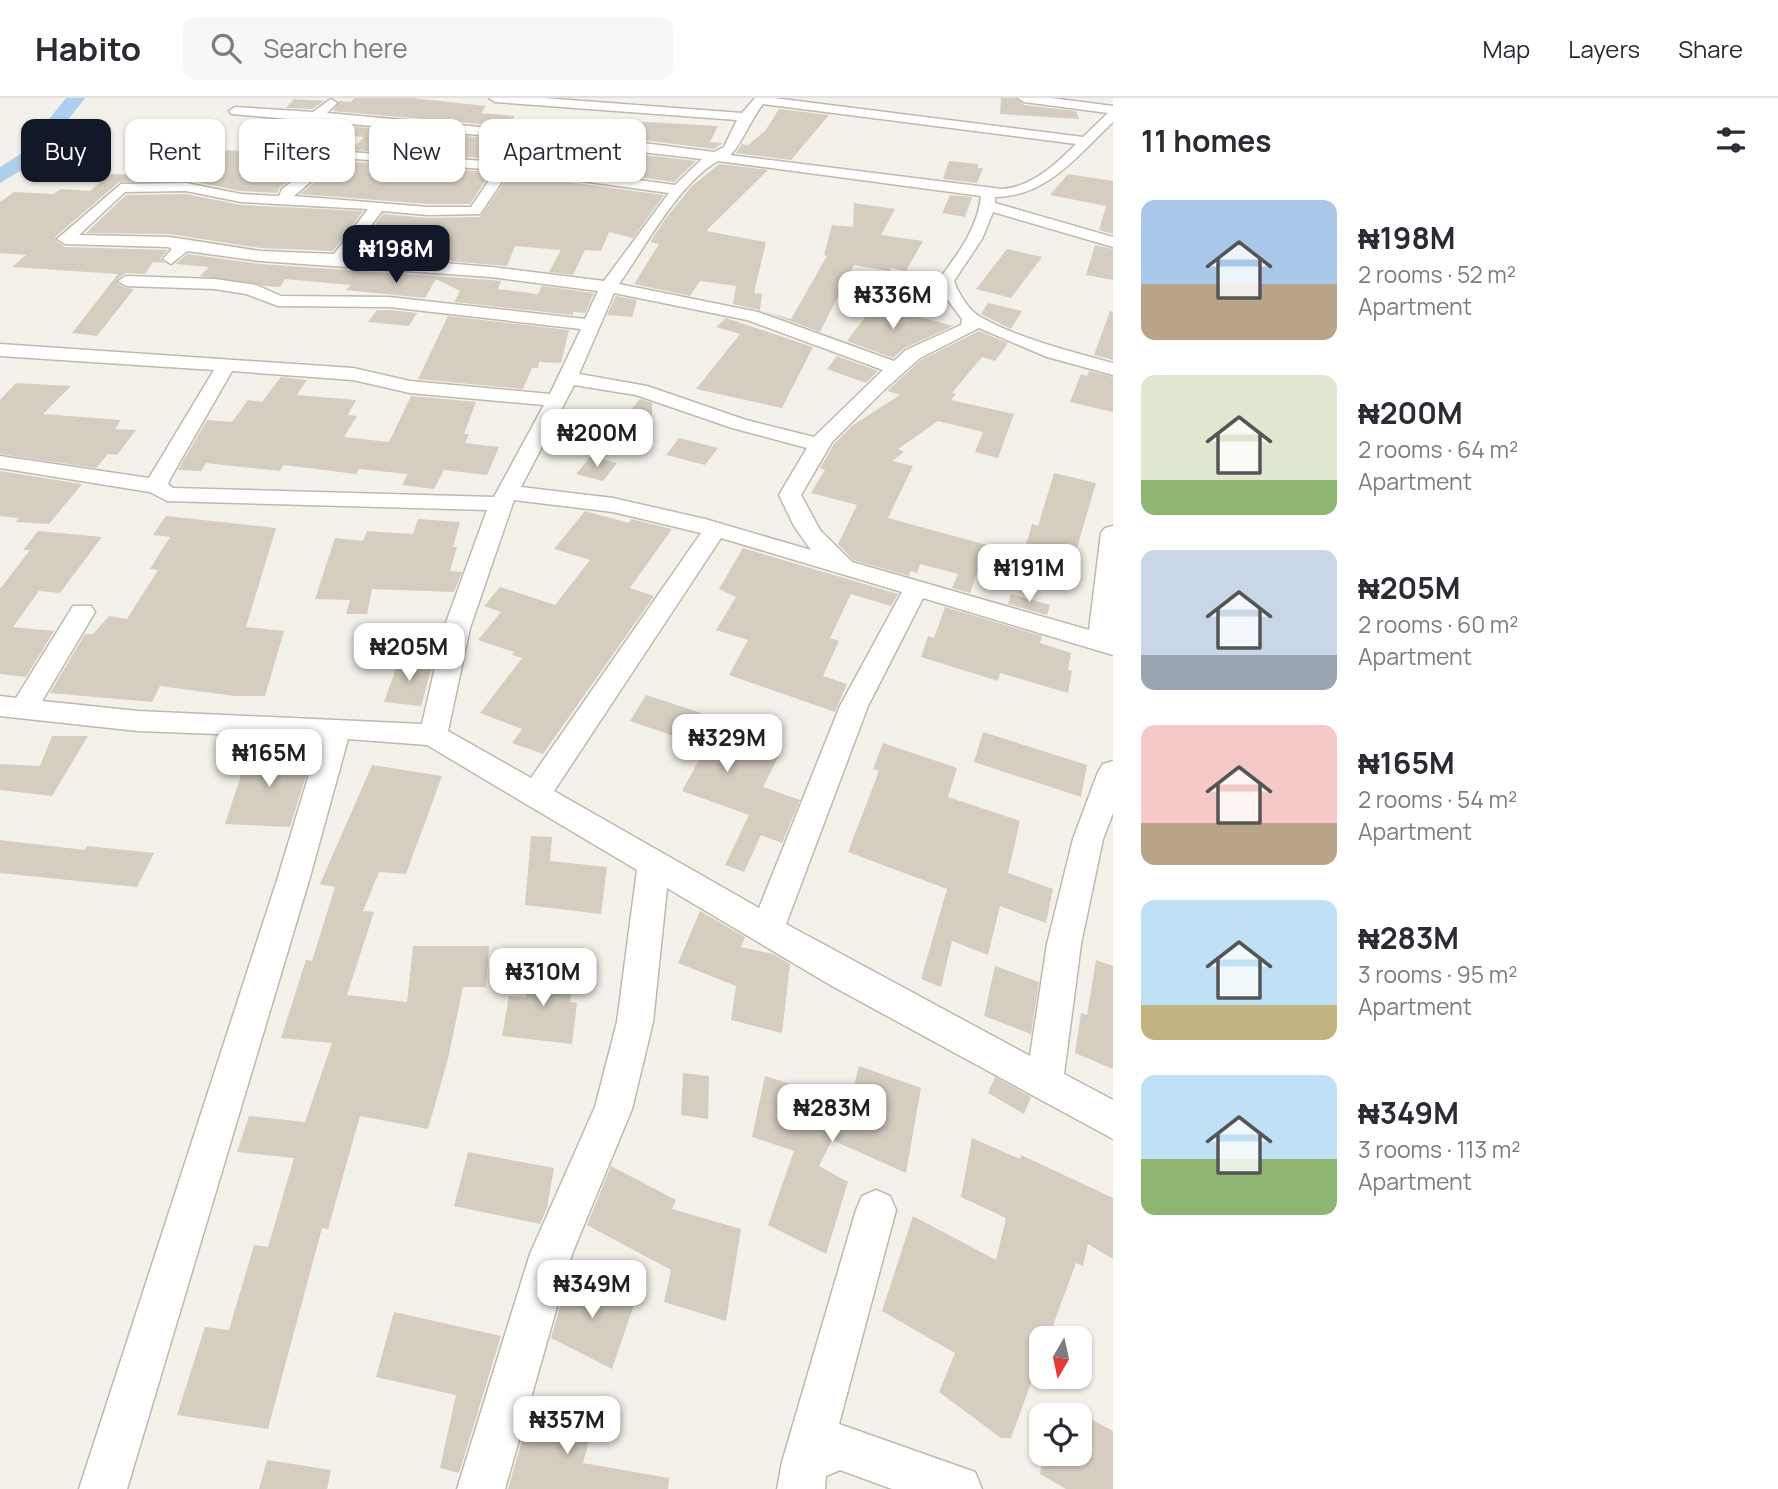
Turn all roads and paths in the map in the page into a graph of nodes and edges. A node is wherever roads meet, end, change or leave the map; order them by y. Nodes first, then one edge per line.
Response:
1 (337, 98) edge
2 (495, 98) edge
3 (1024, 98) edge
4 (756, 105) edge
5 (235, 111) dead end
6 (1113, 113) edge
7 (316, 116) junction
8 (479, 131) edge
9 (1085, 141) junction
10 (646, 149) edge
11 (717, 157) junction
12 (479, 164) edge
13 (492, 182) edge
14 (621, 182) edge
15 (678, 190) junction
16 (286, 199) junction
17 (988, 200) junction
18 (378, 206) junction
19 (1113, 242) edge
20 (179, 245) junction
21 (338, 259) junction
22 (126, 281) dead end
23 (181, 283) junction
24 (608, 287) junction
25 (971, 319) junction
26 (591, 325) junction
27 (0, 351) edge
28 (225, 367) junction
29 (897, 369) junction
30 (1113, 369) edge
31 (561, 389) junction
32 (818, 445) junction
33 (0, 462) edge
34 (157, 486) junction
35 (503, 498) junction
36 (714, 531) junction
37 (1113, 533) edge
38 (844, 567) junction
39 (916, 589) junction
40 (82, 612) dead end
41 (1107, 644) edge
42 (11, 707) edge
43 (337, 728) junction
44 (433, 735) junction
45 (1113, 772) edge
46 (535, 795) junction
47 (654, 862) junction
48 (767, 929) junction
49 (1044, 1084) junction
50 (1113, 1120) edge
51 (877, 1210) dead end
52 (803, 1476) edge
53 (103, 1489) edge
54 (481, 1489) edge
55 (958, 1489) edge

1 - 7 street
2 - 4 street
3 - 6 street
4 - 9 street
4 - 11 street
5 - 7 street
6 - 9 street
7 - 8 street
9 - 17 street
10 - 11 street
11 - 15 street
11 - 17 street
12 - 16 street
13 - 18 street
14 - 15 street
15 - 24 street
16 - 18 street
16 - 20 street
17 - 19 street
17 - 25 street
18 - 21 street
20 - 21 street
20 - 23 street
21 - 24 street
22 - 23 street
23 - 26 street
24 - 26 street
24 - 29 street
25 - 29 street
25 - 30 street
26 - 31 street
27 - 28 street
28 - 31 street
28 - 34 street
29 - 32 street
31 - 32 street
31 - 35 street
32 - 38 street
33 - 34 street
34 - 35 street
35 - 36 street
35 - 44 street
36 - 38 street
36 - 46 street
37 - 41 street
38 - 39 street
39 - 41 street
39 - 48 street
40 - 42 street
42 - 43 street
43 - 44 street
43 - 53 street
44 - 46 street
45 - 49 street
46 - 47 street
47 - 48 street
47 - 54 street
48 - 49 street
49 - 50 street
51 - 52 street
52 - 55 street

